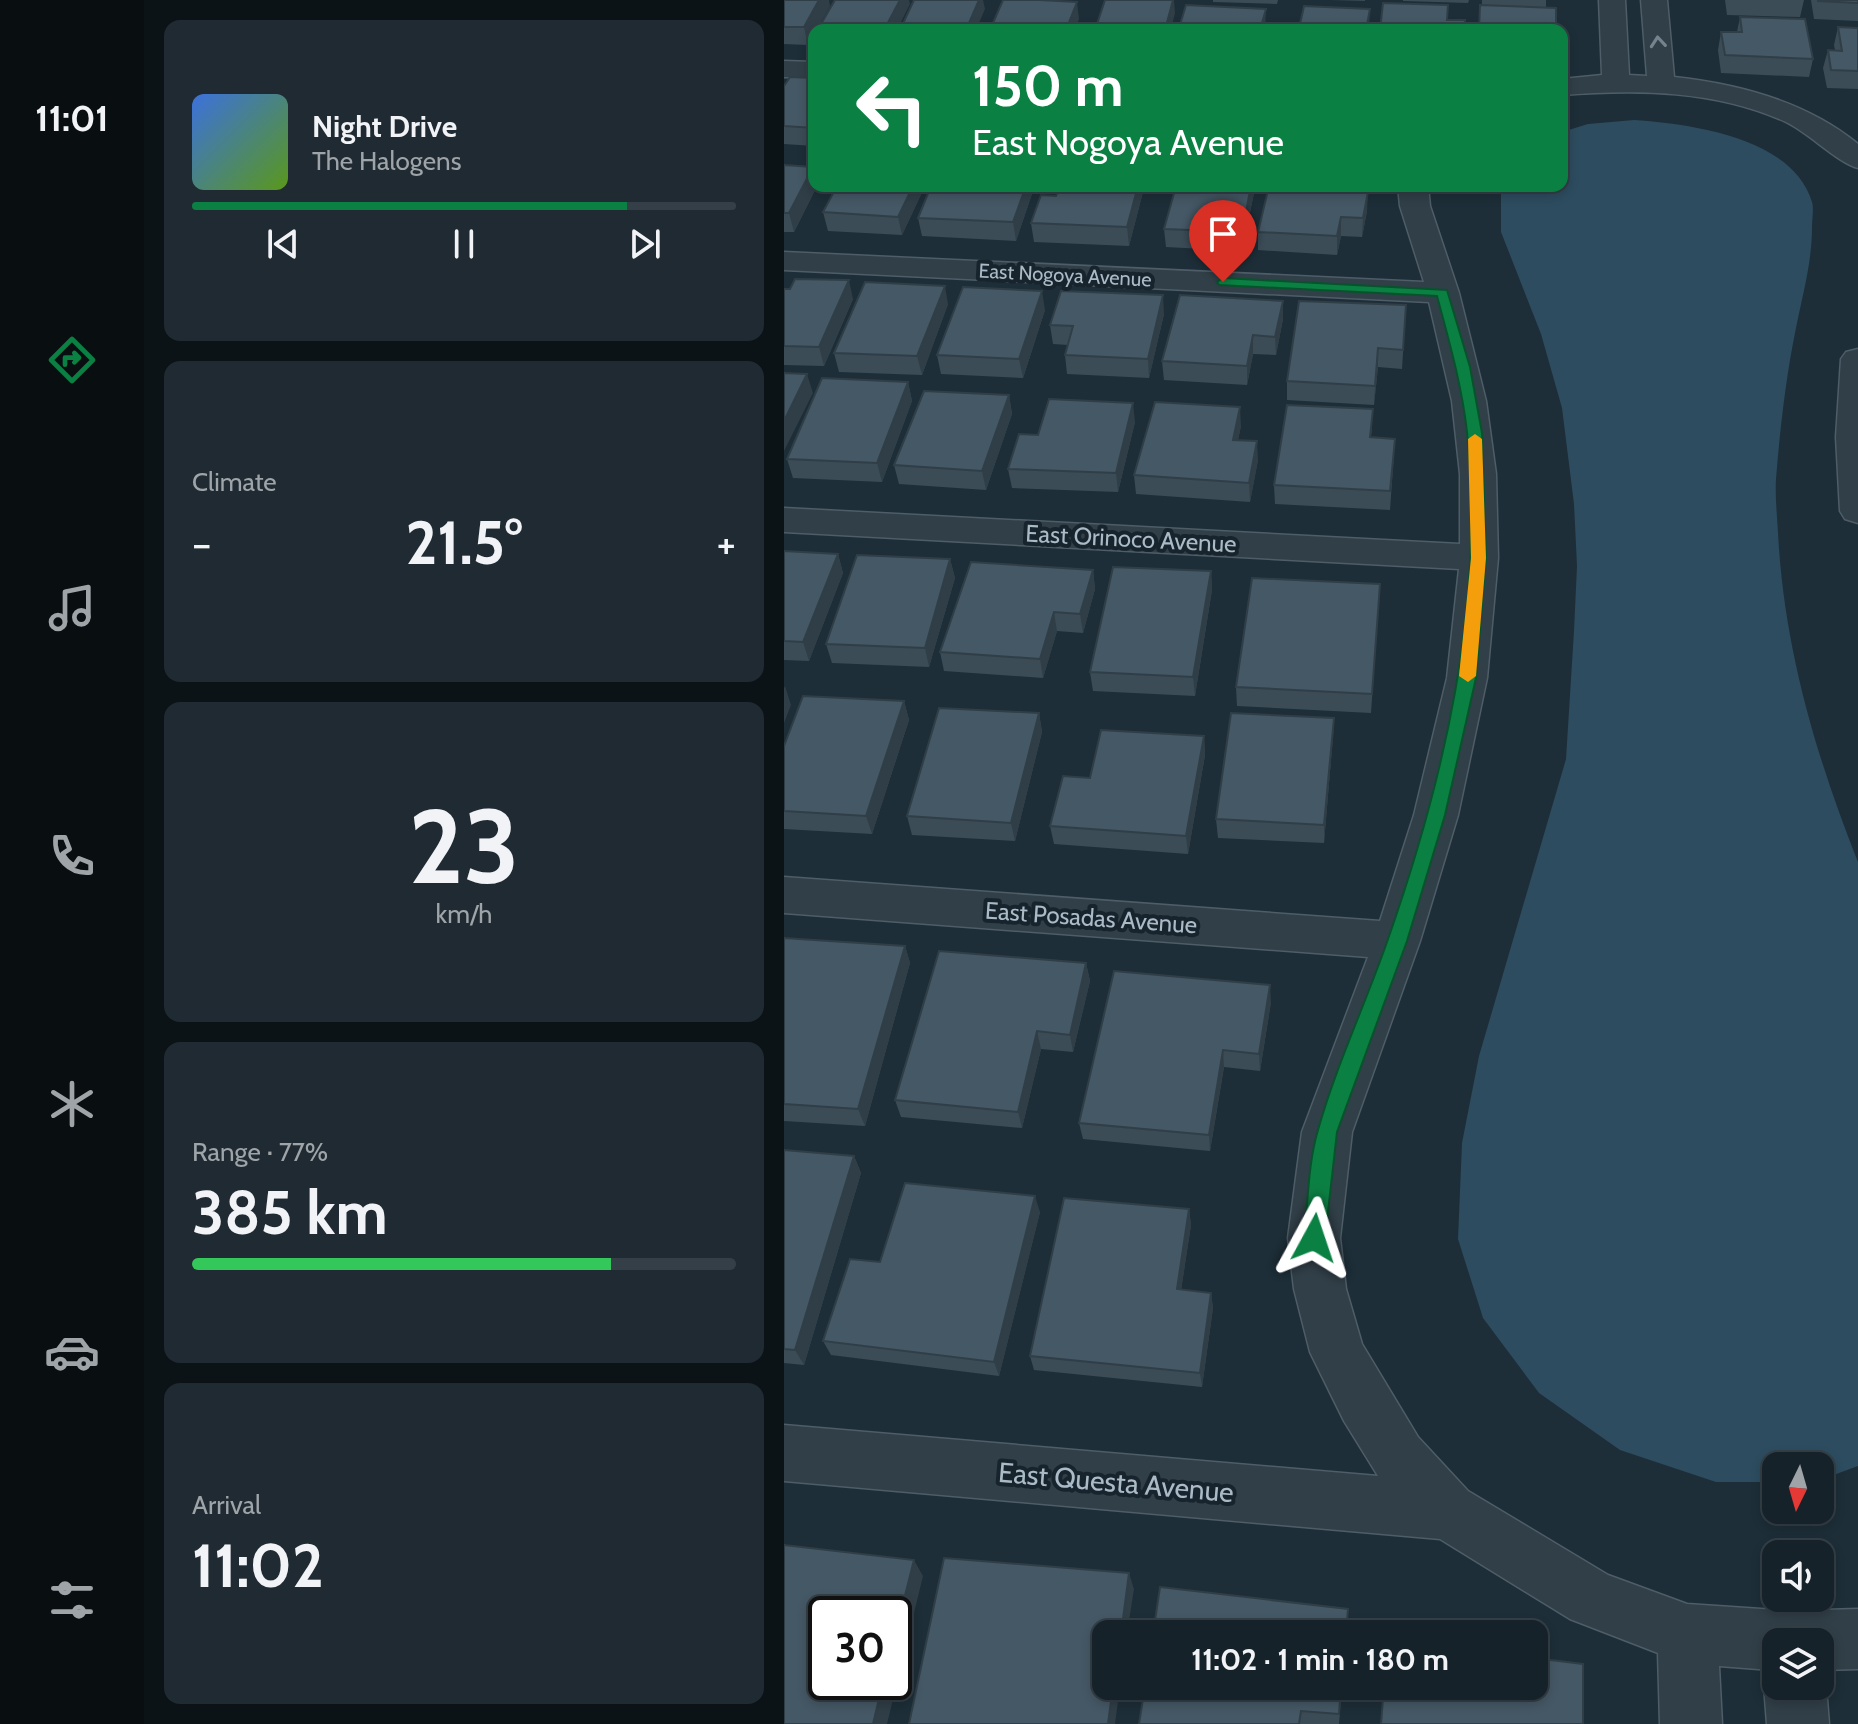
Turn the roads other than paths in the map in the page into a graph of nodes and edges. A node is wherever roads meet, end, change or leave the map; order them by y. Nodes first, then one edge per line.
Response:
1 (1612, 0) edge
2 (1654, 0) edge
3 (784, 69) edge
4 (808, 70) edge
5 (1616, 82) junction
6 (1661, 84) junction
7 (1568, 86) edge
8 (1854, 115) dead end
9 (1799, 120) junction
10 (1858, 159) edge
11 (1414, 192) edge
12 (784, 261) edge
13 (1443, 293) junction
14 (1858, 359) edge
15 (1858, 511) edge
16 (784, 520) edge
17 (1479, 558) junction
18 (784, 895) edge
19 (1397, 941) junction
20 (784, 1453) edge
21 (1448, 1511) junction
22 (1687, 1634) junction
23 (1858, 1639) edge
24 (1834, 1645) edge
25 (1762, 1650) edge
26 (1796, 1700) edge
27 (1691, 1724) edge
28 (1798, 1724) edge

1 - 5 street
6 -> 2 street
3 - 4 street
5 - 6 street
5 - 7 street
6 - 9 street
8 - 9 street
9 - 10 street
11 - 13 street
12 - 13 street, East Nogoya Avenue
13 - 17 street
14 - 15 street
16 - 17 street, East Orinoco Avenue
17 - 19 street
18 - 19 street, East Posadas Avenue
19 - 21 street
20 - 21 street, East Questa Avenue
21 - 22 street
22 - 25 street
22 - 27 street
23 - 24 street
26 - 28 street

